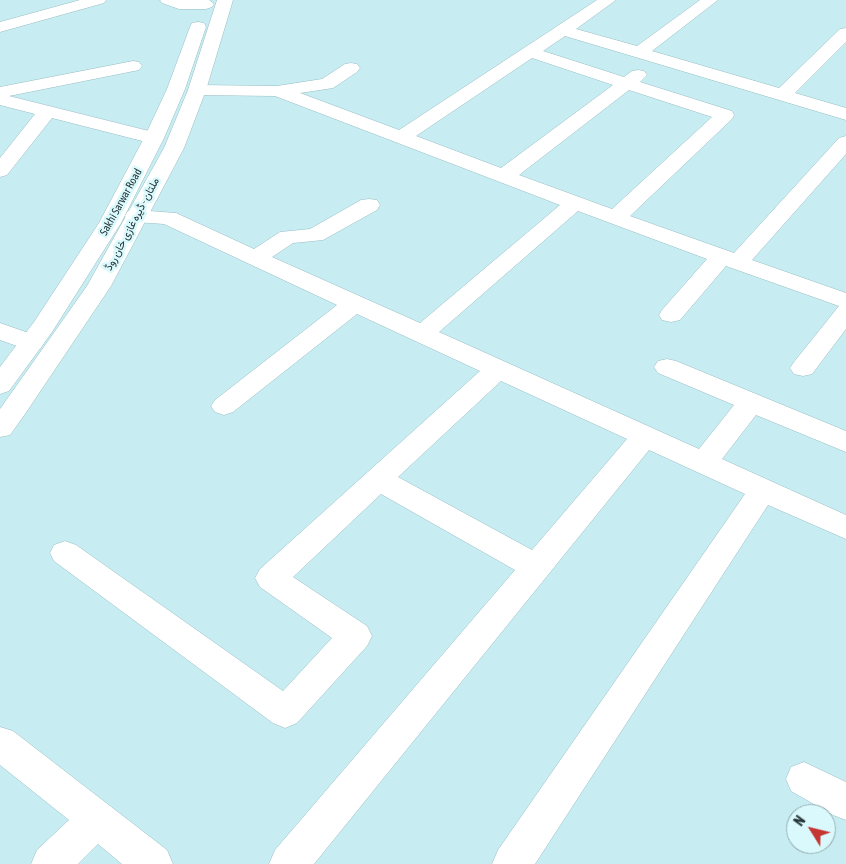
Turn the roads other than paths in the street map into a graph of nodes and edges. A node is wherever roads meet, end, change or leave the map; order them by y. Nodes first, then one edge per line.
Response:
1 (98, 0) edge
2 (168, 0) edge
3 (608, 0) edge
4 (710, 0) edge
5 (212, 1) edge
6 (0, 27) edge
7 (563, 30) junction
8 (846, 33) edge
9 (529, 52) junction
10 (639, 53) junction
11 (659, 59) junction
12 (133, 66) dead end
13 (351, 68) dead end
14 (626, 84) junction
15 (197, 90) junction
16 (277, 91) junction
17 (0, 92) edge
18 (783, 95) junction
19 (0, 99) edge
20 (47, 111) junction
21 (846, 114) edge
22 (154, 138) junction
23 (400, 138) junction
24 (846, 142) edge
25 (0, 171) edge
26 (504, 176) junction
27 (575, 203) junction
28 (369, 205) dead end
29 (136, 216) junction
30 (615, 218) junction
31 (255, 258) junction
32 (730, 260) junction
33 (71, 284) junction
34 (99, 286) junction
35 (846, 301) edge
36 (355, 303) junction
37 (846, 312) edge
38 (671, 314) dead end
39 (0, 331) edge
40 (422, 334) junction
41 (31, 343) junction
42 (667, 367) dead end
43 (803, 368) dead end
44 (498, 369) junction
45 (0, 385) edge
46 (751, 402) junction
47 (224, 406) dead end
48 (0, 428) edge
49 (646, 436) junction
50 (846, 442) edge
51 (704, 463) junction
52 (378, 479) junction
53 (763, 490) junction
54 (846, 528) edge
55 (65, 553) dead end
56 (536, 567) junction
57 (0, 742) edge
58 (804, 779) dead end
59 (846, 802) edge
60 (96, 819) junction
61 (51, 864) edge
62 (153, 864) edge
63 (289, 864) edge
64 (512, 864) edge

1 - 6 main road
2 - 5 main road
3 - 7 main road
4 - 10 main road
5 - 15 main road, ملتان - ڈیرہ غازی خان روڈ
5 - 22 main road, Sakhi Sarwar Road
7 - 9 main road
7 - 10 main road
8 - 18 main road
9 - 14 main road
9 - 23 main road
10 - 11 main road
11 - 14 main road
11 - 18 main road
12 - 17 main road
13 - 16 main road
14 - 26 main road
14 - 30 main road
15 - 16 main road
15 - 29 main road, ملتان - ڈیرہ غازی خان روڈ
16 - 23 main road
18 - 21 main road
19 - 20 main road
20 - 22 main road
20 - 25 main road
22 - 33 main road, Sakhi Sarwar Road
23 - 26 main road
24 - 32 main road
26 - 27 main road
27 - 30 main road
27 - 40 main road
28 - 31 main road
29 - 31 main road
29 - 34 main road, ملتان - ڈیرہ غازی خان روڈ
30 - 32 main road
31 - 36 main road
32 - 35 main road
32 - 38 main road
33 - 34 main road
33 - 41 main road, Sakhi Sarwar Road
34 - 48 main road, ملتان - ڈیرہ غازی خان روڈ
36 - 40 main road
36 - 47 main road
37 - 43 main road
39 - 41 main road
40 - 44 main road
41 - 45 main road, Sakhi Sarwar Road
42 - 46 main road
44 - 49 main road
44 - 52 main road
46 - 50 main road
46 - 51 main road
49 - 51 main road
49 - 56 main road
51 - 53 main road
52 - 55 main road
52 - 56 main road
53 - 54 main road
53 - 64 main road
56 - 63 main road
57 - 60 main road
58 - 59 main road
60 - 61 main road
60 - 62 main road

